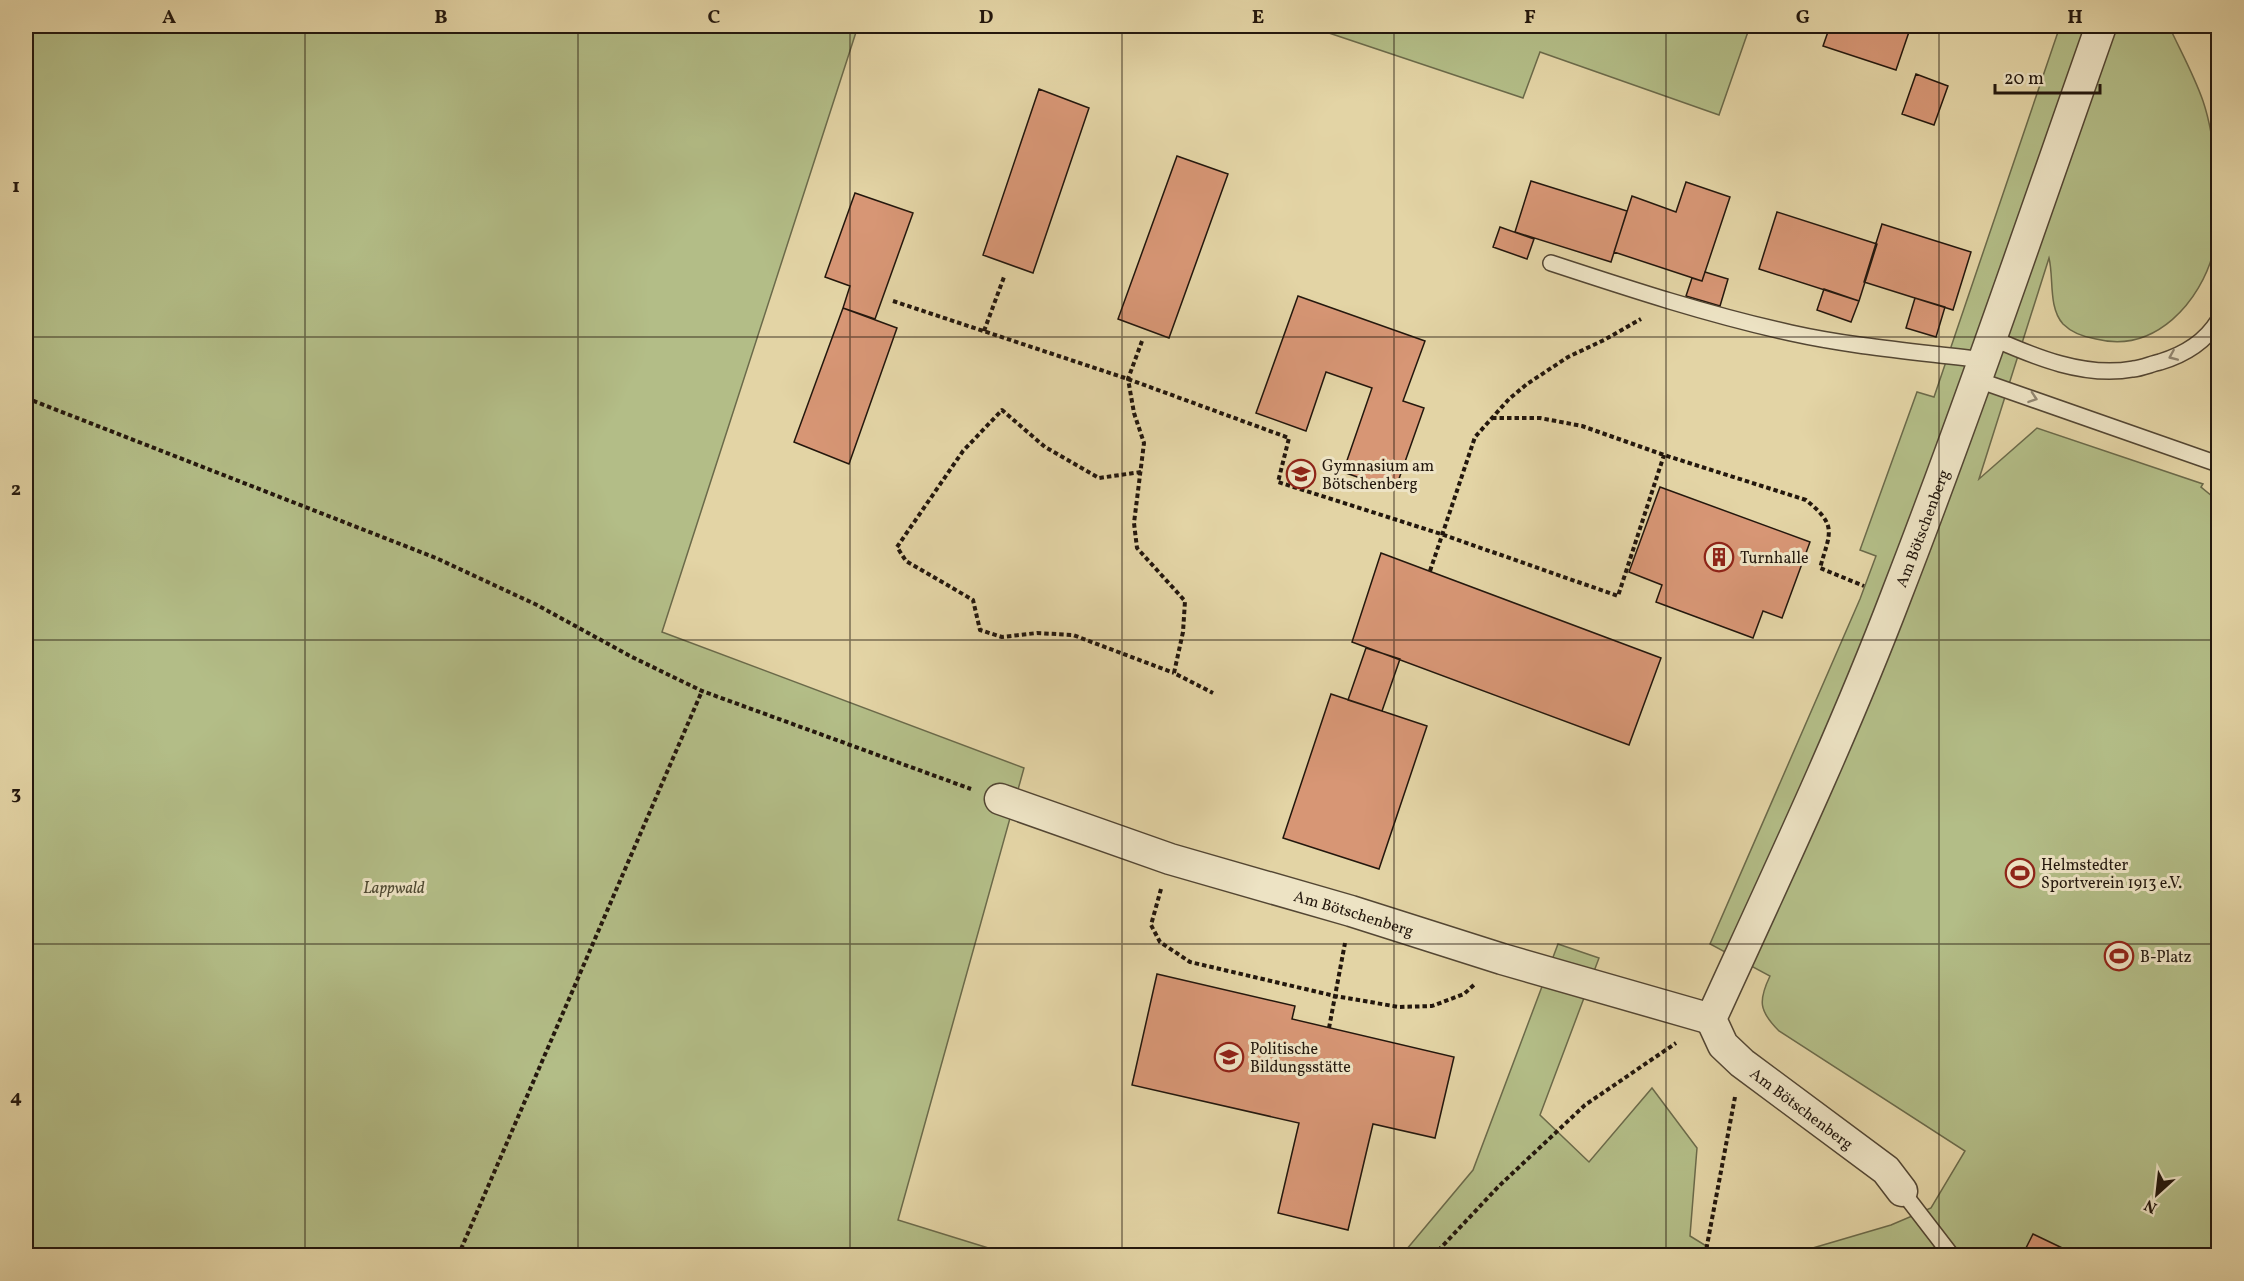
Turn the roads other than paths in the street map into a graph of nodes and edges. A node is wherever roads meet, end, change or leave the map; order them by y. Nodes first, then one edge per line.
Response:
1 (2101, 26) edge
2 (1551, 263) dead end
3 (2218, 321) edge
4 (1985, 359) junction
5 (2218, 464) edge
6 (1000, 799) road end
7 (1711, 1019) junction
8 (1902, 1191) joint
9 (1952, 1256) edge

1 - 4 street, Am Bötschenberg
2 - 4 lane
3 -> 4 lane
4 -> 5 lane
4 - 7 street, Am Bötschenberg
6 - 7 street, Am Bötschenberg
7 - 8 street, Am Bötschenberg
8 - 9 lane

